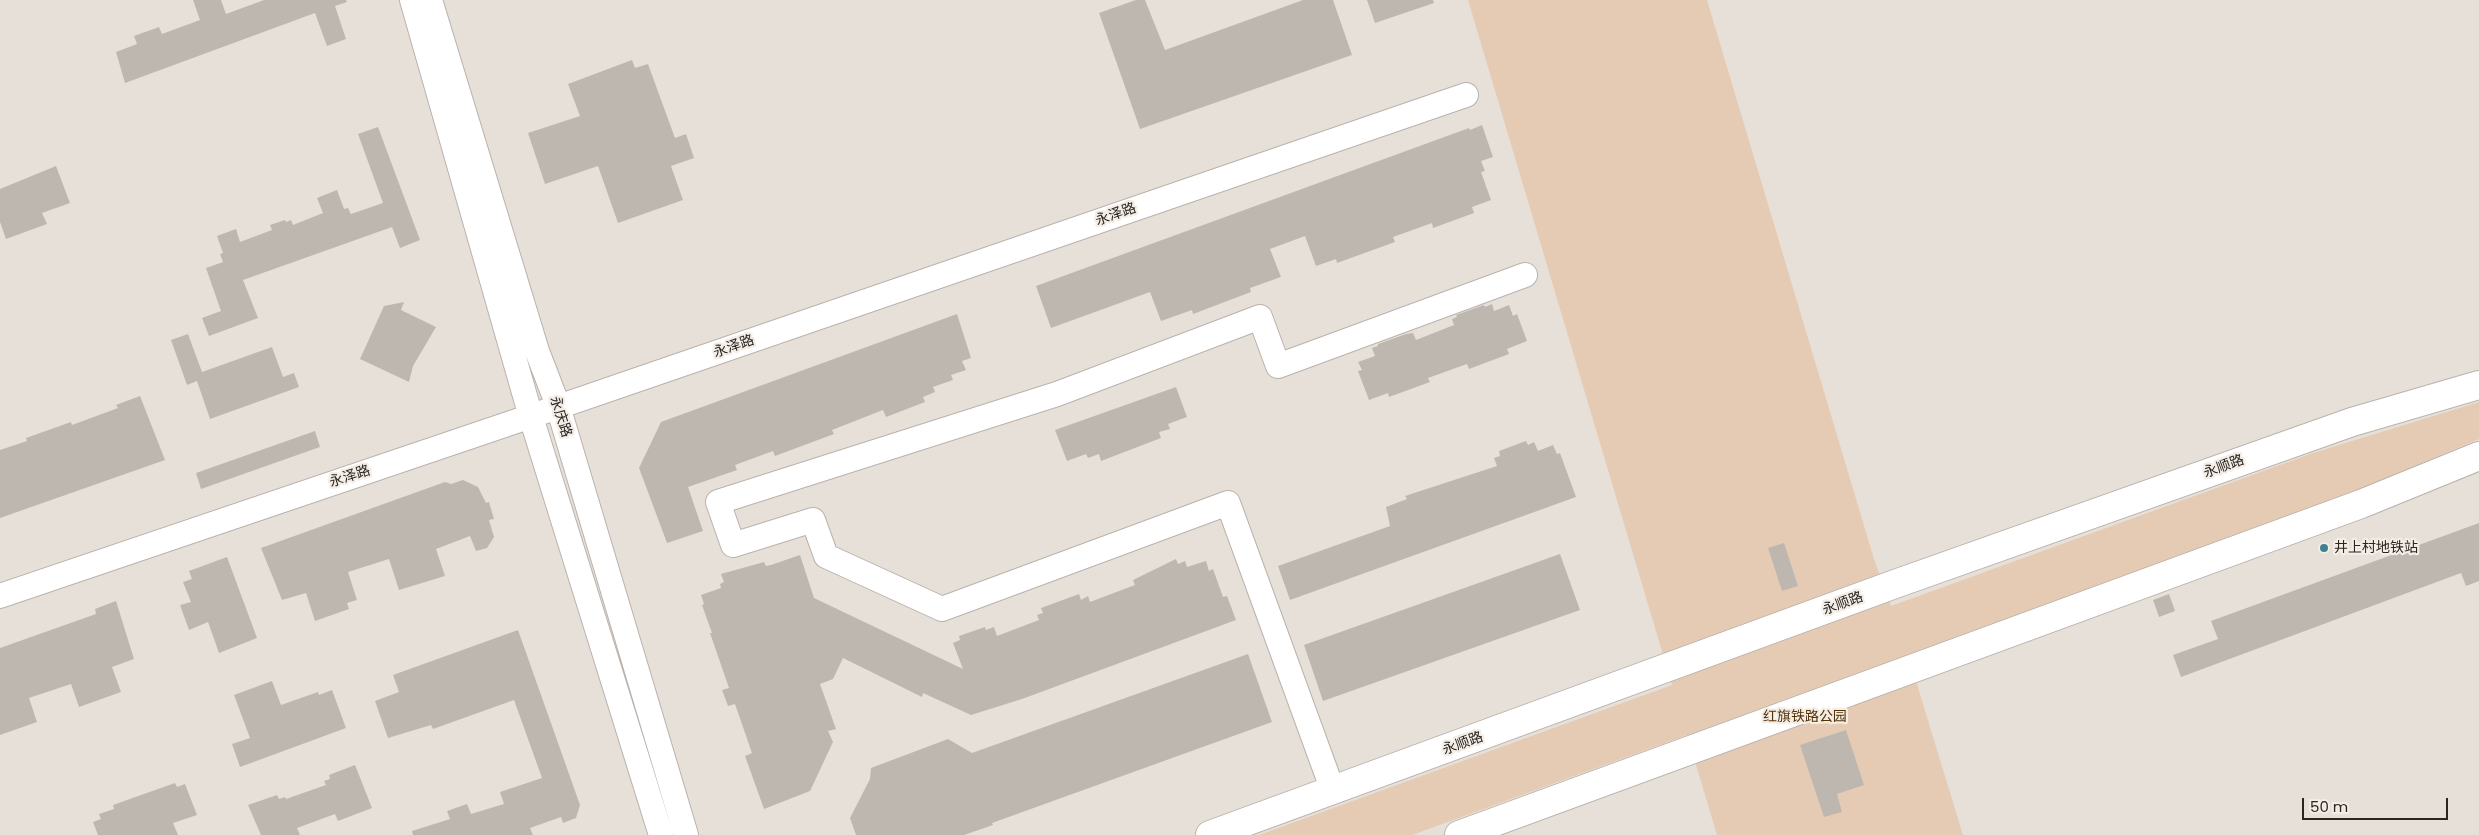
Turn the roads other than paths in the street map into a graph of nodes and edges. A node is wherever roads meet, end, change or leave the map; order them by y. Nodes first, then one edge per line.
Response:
1 (412, 0) edge
2 (430, 0) edge
3 (1466, 95) dead end
4 (1525, 275) dead end
5 (2479, 385) edge
6 (558, 407) junction
7 (531, 417) junction
8 (2479, 456) edge
9 (0, 596) edge
10 (1333, 791) junction
11 (661, 835) edge
12 (686, 835) edge
13 (1210, 835) edge
14 (1460, 835) edge

1 - 7 street, 永庆路
2 - 6 street, 永庆路
3 - 6 street, 永泽路
4 - 10 street
5 - 10 main road, 永顺路
6 - 7 street, 永泽路
6 - 12 street, 永庆路
7 - 9 street, 永泽路
7 - 11 street, 永庆路
8 - 14 main road
10 - 13 main road, 永顺路

